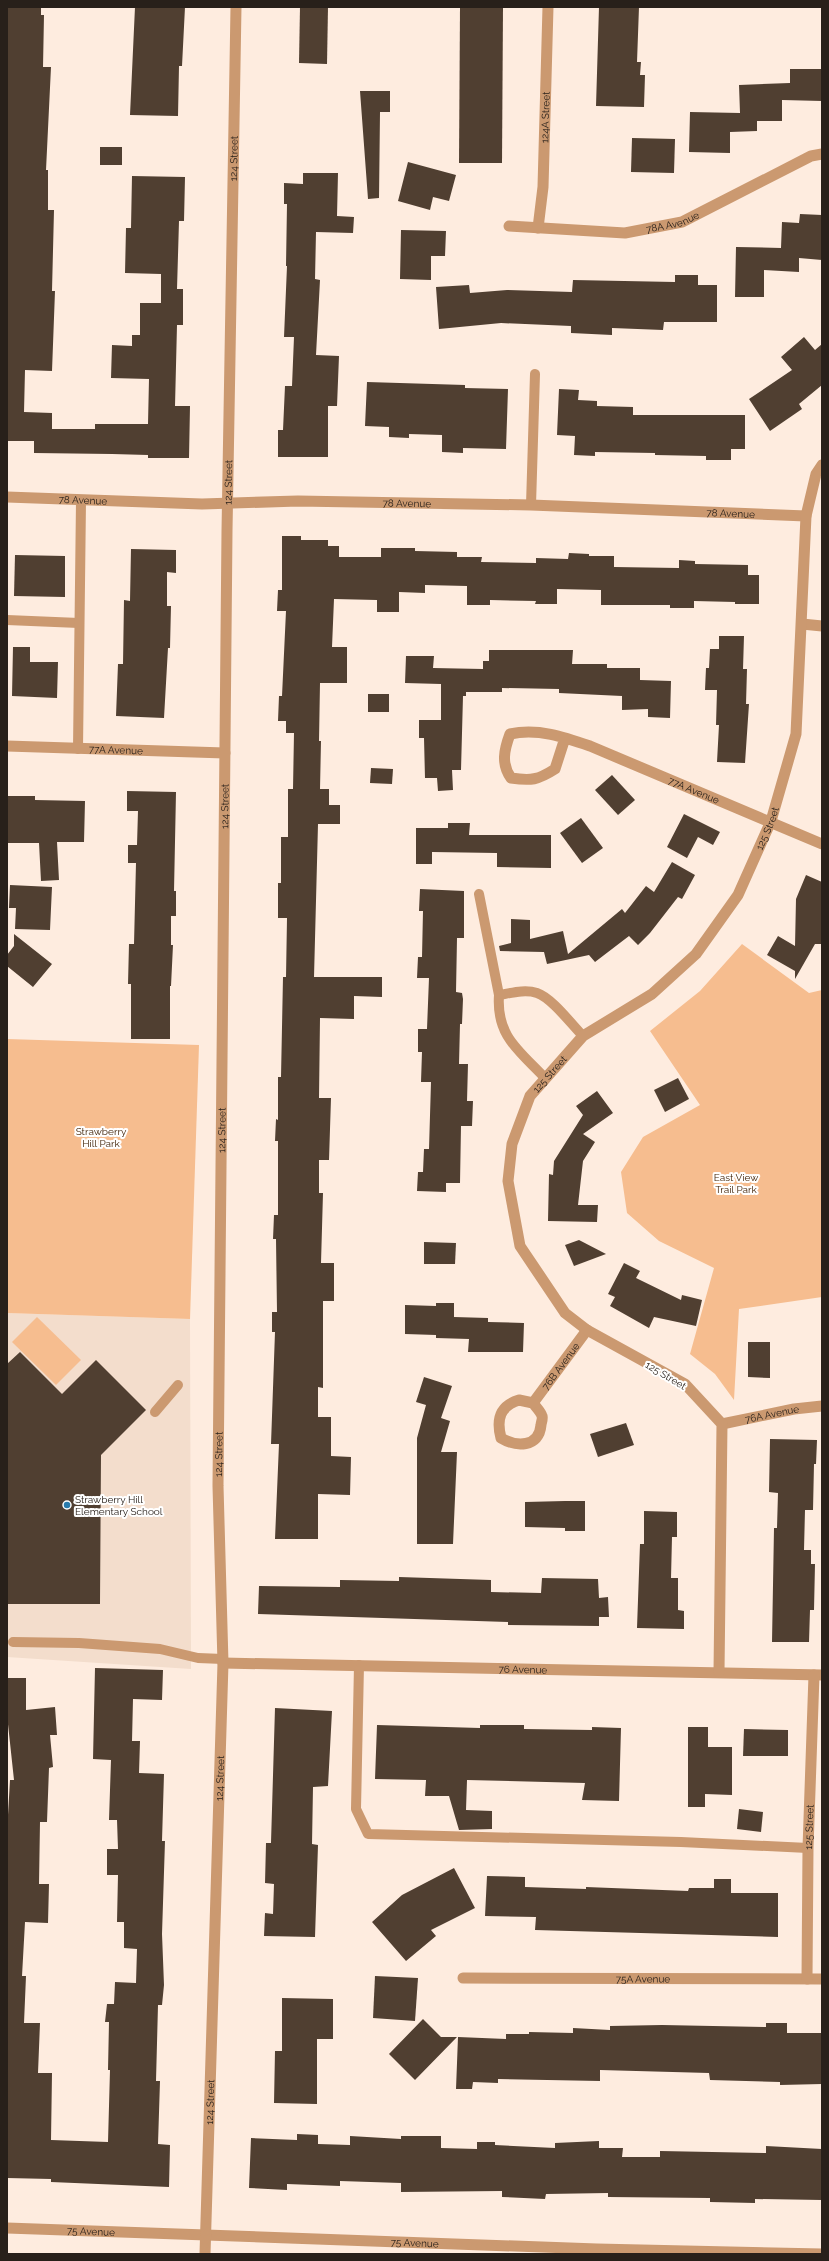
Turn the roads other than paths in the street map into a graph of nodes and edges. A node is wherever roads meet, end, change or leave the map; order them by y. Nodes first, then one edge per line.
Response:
1 (236, 7) edge
2 (548, 7) edge
3 (822, 154) edge
4 (509, 226) dead end
5 (538, 228) junction
6 (535, 374) dead end
7 (822, 465) edge
8 (7, 497) edge
9 (81, 501) junction
10 (227, 503) junction
11 (532, 505) junction
12 (806, 516) junction
13 (7, 620) edge
14 (79, 623) junction
15 (802, 624) junction
16 (822, 626) edge
17 (565, 738) junction
18 (7, 746) edge
19 (78, 749) junction
20 (225, 753) junction
21 (771, 821) junction
22 (822, 844) edge
23 (479, 894) dead end
24 (499, 995) junction
25 (583, 1036) junction
26 (546, 1078) junction
27 (587, 1330) junction
28 (178, 1385) dead end
29 (534, 1403) junction
30 (822, 1406) edge
31 (155, 1412) dead end
32 (722, 1424) junction
33 (13, 1642) dead end
34 (223, 1661) junction
35 (359, 1665) junction
36 (719, 1672) junction
37 (818, 1675) edge
38 (808, 1848) junction
39 (463, 1978) dead end
40 (807, 1979) junction
41 (822, 1979) edge
42 (7, 2228) edge
43 (206, 2235) junction
44 (597, 2252) edge
45 (205, 2254) edge
46 (822, 2254) edge

1 - 10 street, 124 Street
2 - 5 street, 124A Street
3 - 5 street, 78A Avenue
4 - 5 street, 78A Avenue
6 - 11 lane
7 - 12 street, 125 Street
8 - 9 street, 78 Avenue
9 - 10 street, 78 Avenue
9 - 14 lane
10 - 11 street, 78 Avenue
10 - 20 street, 124 Street
11 - 12 street, 78 Avenue
12 - 15 street, 125 Street
13 - 14 lane
14 - 19 lane
15 - 16 street
15 - 21 street, 125 Street
17 - 17 street, 77A Avenue
17 - 21 street, 77A Avenue
18 - 19 street, 77A Avenue
19 - 20 street, 77A Avenue
20 - 34 street, 124 Street
21 - 22 street, 77A Avenue
21 - 25 street, 125 Street
23 - 24 lane
24 - 25 lane
24 - 26 lane
25 - 26 street, 125 Street
26 - 27 street, 125 Street
27 - 29 street, 76B Avenue
27 - 32 street, 125 Street
28 - 31 lane
29 - 29 street
30 - 32 street, 76A Avenue
32 - 36 street
33 - 34 lane
34 - 35 street, 76 Avenue
34 - 43 street, 124 Street
35 - 36 street, 76 Avenue
35 - 38 lane
36 - 37 street, 76 Avenue
37 - 38 street, 125 Street
38 - 40 street, 125 Street
39 - 40 street, 75A Avenue
40 - 41 street, 75A Avenue
42 - 43 street, 75 Avenue
43 - 44 street, 75 Avenue
43 - 45 street, 124 Street
44 - 46 street, 75 Avenue

